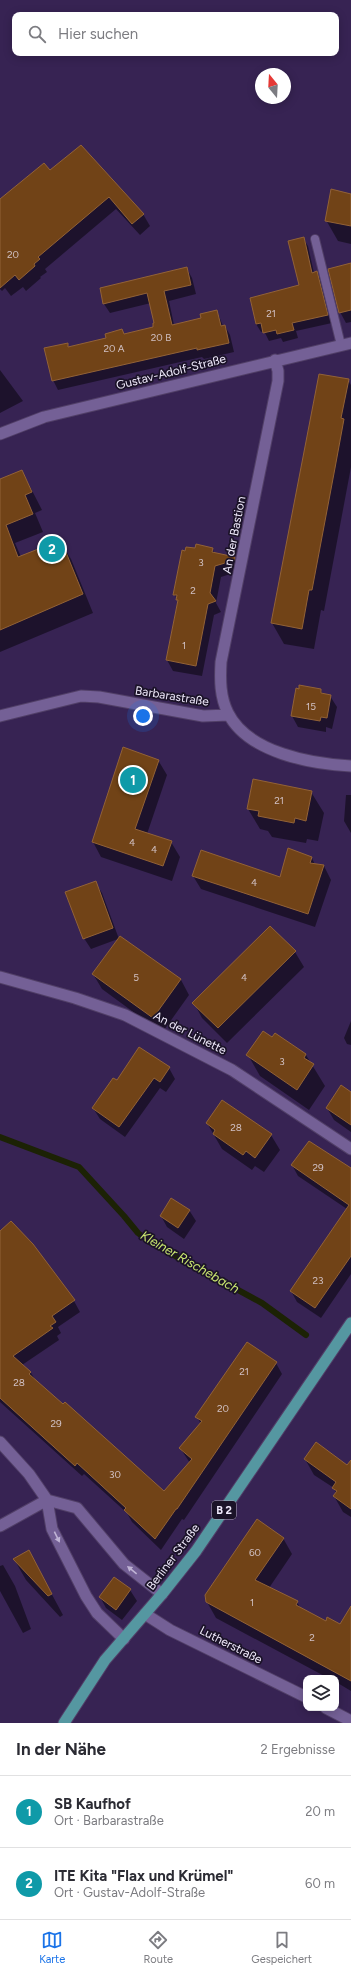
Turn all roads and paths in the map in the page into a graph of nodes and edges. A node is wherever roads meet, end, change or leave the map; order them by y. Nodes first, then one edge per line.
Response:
1 (315, 239) dead end
2 (346, 344) edge
3 (276, 360) junction
4 (0, 434) edge
5 (229, 714) junction
6 (0, 716) edge
7 (351, 766) edge
8 (0, 977) edge
9 (351, 1148) edge
10 (351, 1323) edge
11 (0, 1442) edge
12 (47, 1500) junction
13 (0, 1526) edge
14 (162, 1594) junction
15 (145, 1614) junction
16 (124, 1639) junction
17 (303, 1696) edge
18 (332, 1711) edge
19 (351, 1721) edge
20 (64, 1723) edge

1 - 2 lane
2 - 3 street, Gustav-Adolf-Straße
3 - 4 street, Gustav-Adolf-Straße
3 - 5 street, An der Bastion
5 - 6 street, Barbarastraße
5 - 7 street
8 - 9 street, An der Lünette
10 - 14 main road, Berliner Straße / B 2
11 - 12 street
12 - 13 street
14 -> 12 street
12 -> 16 street
14 - 15 main road, Berliner Straße / B 2
15 - 16 main road, Berliner Straße / B 2
15 - 17 street, Lutherstraße
16 - 20 main road, Berliner Straße / B 2
18 - 19 street

